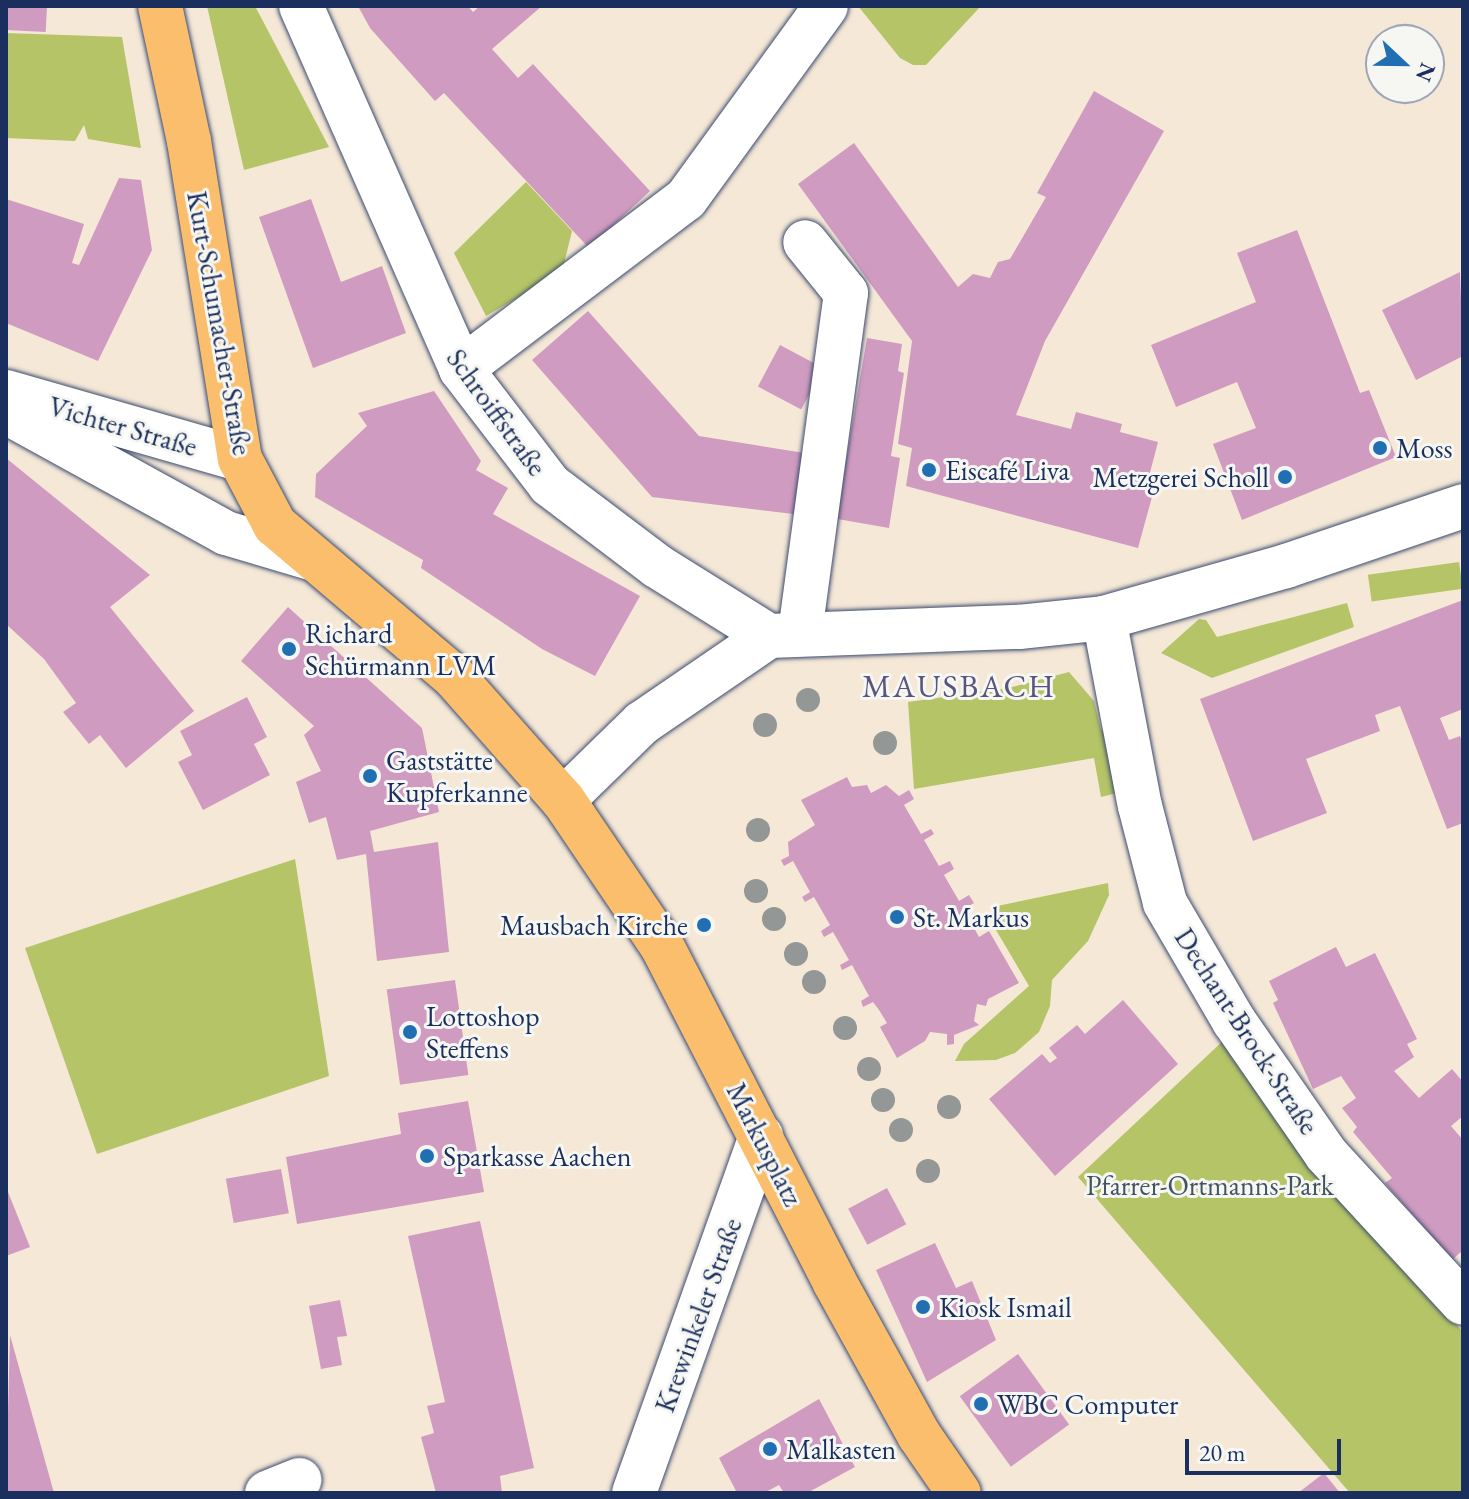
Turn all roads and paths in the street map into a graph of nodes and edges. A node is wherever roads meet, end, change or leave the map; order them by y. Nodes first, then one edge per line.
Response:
1 (160, 6) edge
2 (301, 6) edge
3 (826, 6) edge
4 (805, 242) dead end
5 (461, 369) junction
6 (6, 392) edge
7 (6, 412) edge
8 (240, 459) junction
9 (1463, 506) edge
10 (314, 559) junction
11 (1104, 618) junction
12 (784, 634) junction
13 (563, 800) junction
14 (761, 1136) junction
15 (1463, 1303) edge
16 (634, 1493) edge
17 (959, 1493) edge

1 - 8 main road, Kurt-Schumacher-Straße
2 - 5 street, Schroiffstraße
3 - 5 street
4 - 12 street
5 - 12 street, Schroiffstraße
6 - 8 street, Vichter Straße
7 - 10 street
8 - 10 main road, Kurt-Schumacher-Straße
9 - 11 street
10 - 13 main road, Kurt-Schumacher-Straße
11 - 12 street
11 - 15 street, Dechant-Brock-Straße
12 - 13 street
13 - 14 main road, Markusplatz
14 - 16 street, Krewinkeler Straße
14 - 17 main road, Markusplatz

